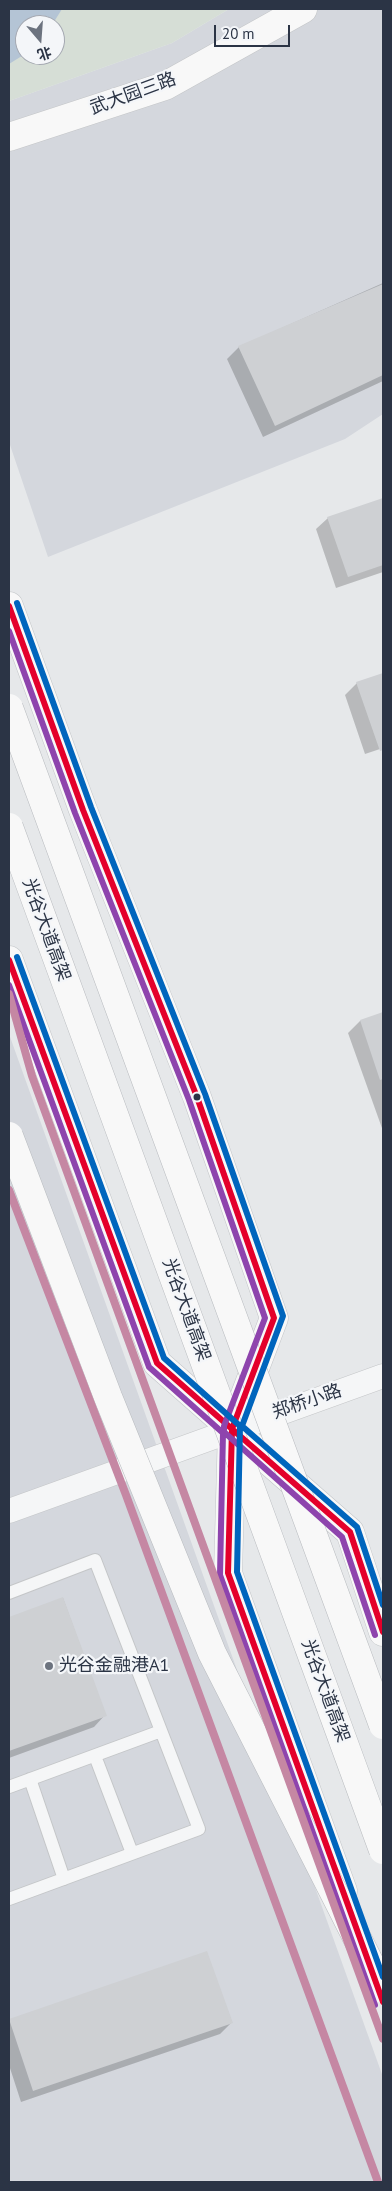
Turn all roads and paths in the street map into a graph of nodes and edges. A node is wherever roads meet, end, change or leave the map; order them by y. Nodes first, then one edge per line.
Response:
1 (303, 9) edge
2 (9, 137) edge
3 (9, 606) edge
4 (9, 708) edge
5 (9, 827) edge
6 (9, 960) edge
7 (9, 1136) edge
8 (383, 1376) edge
9 (232, 1429) junction
10 (9, 1511) edge
11 (9, 1593) edge
12 (383, 1632) edge
13 (383, 1725) edge
14 (161, 1731) junction
15 (95, 1756) junction
16 (30, 1779) junction
17 (9, 1787) edge
18 (383, 1850) edge
19 (132, 1854) junction
20 (64, 1878) junction
21 (9, 1899) edge
22 (383, 1989) edge
23 (383, 2002) edge

1 - 2 main road, 武大园三路
3 - 9 main road
4 - 13 main road, bridge
5 - 18 main road, 光谷大道高架, bridge
6 - 9 main road
7 - 22 main road, bridge
8 - 9 street, 郑桥小路
9 - 10 street, 郑桥小路
9 - 12 main road
9 - 23 main road
11 - 14 lane
14 - 15 lane
14 - 19 lane
15 - 16 lane
15 - 19 lane
16 - 17 lane
16 - 20 lane
19 - 20 lane
20 - 21 lane

